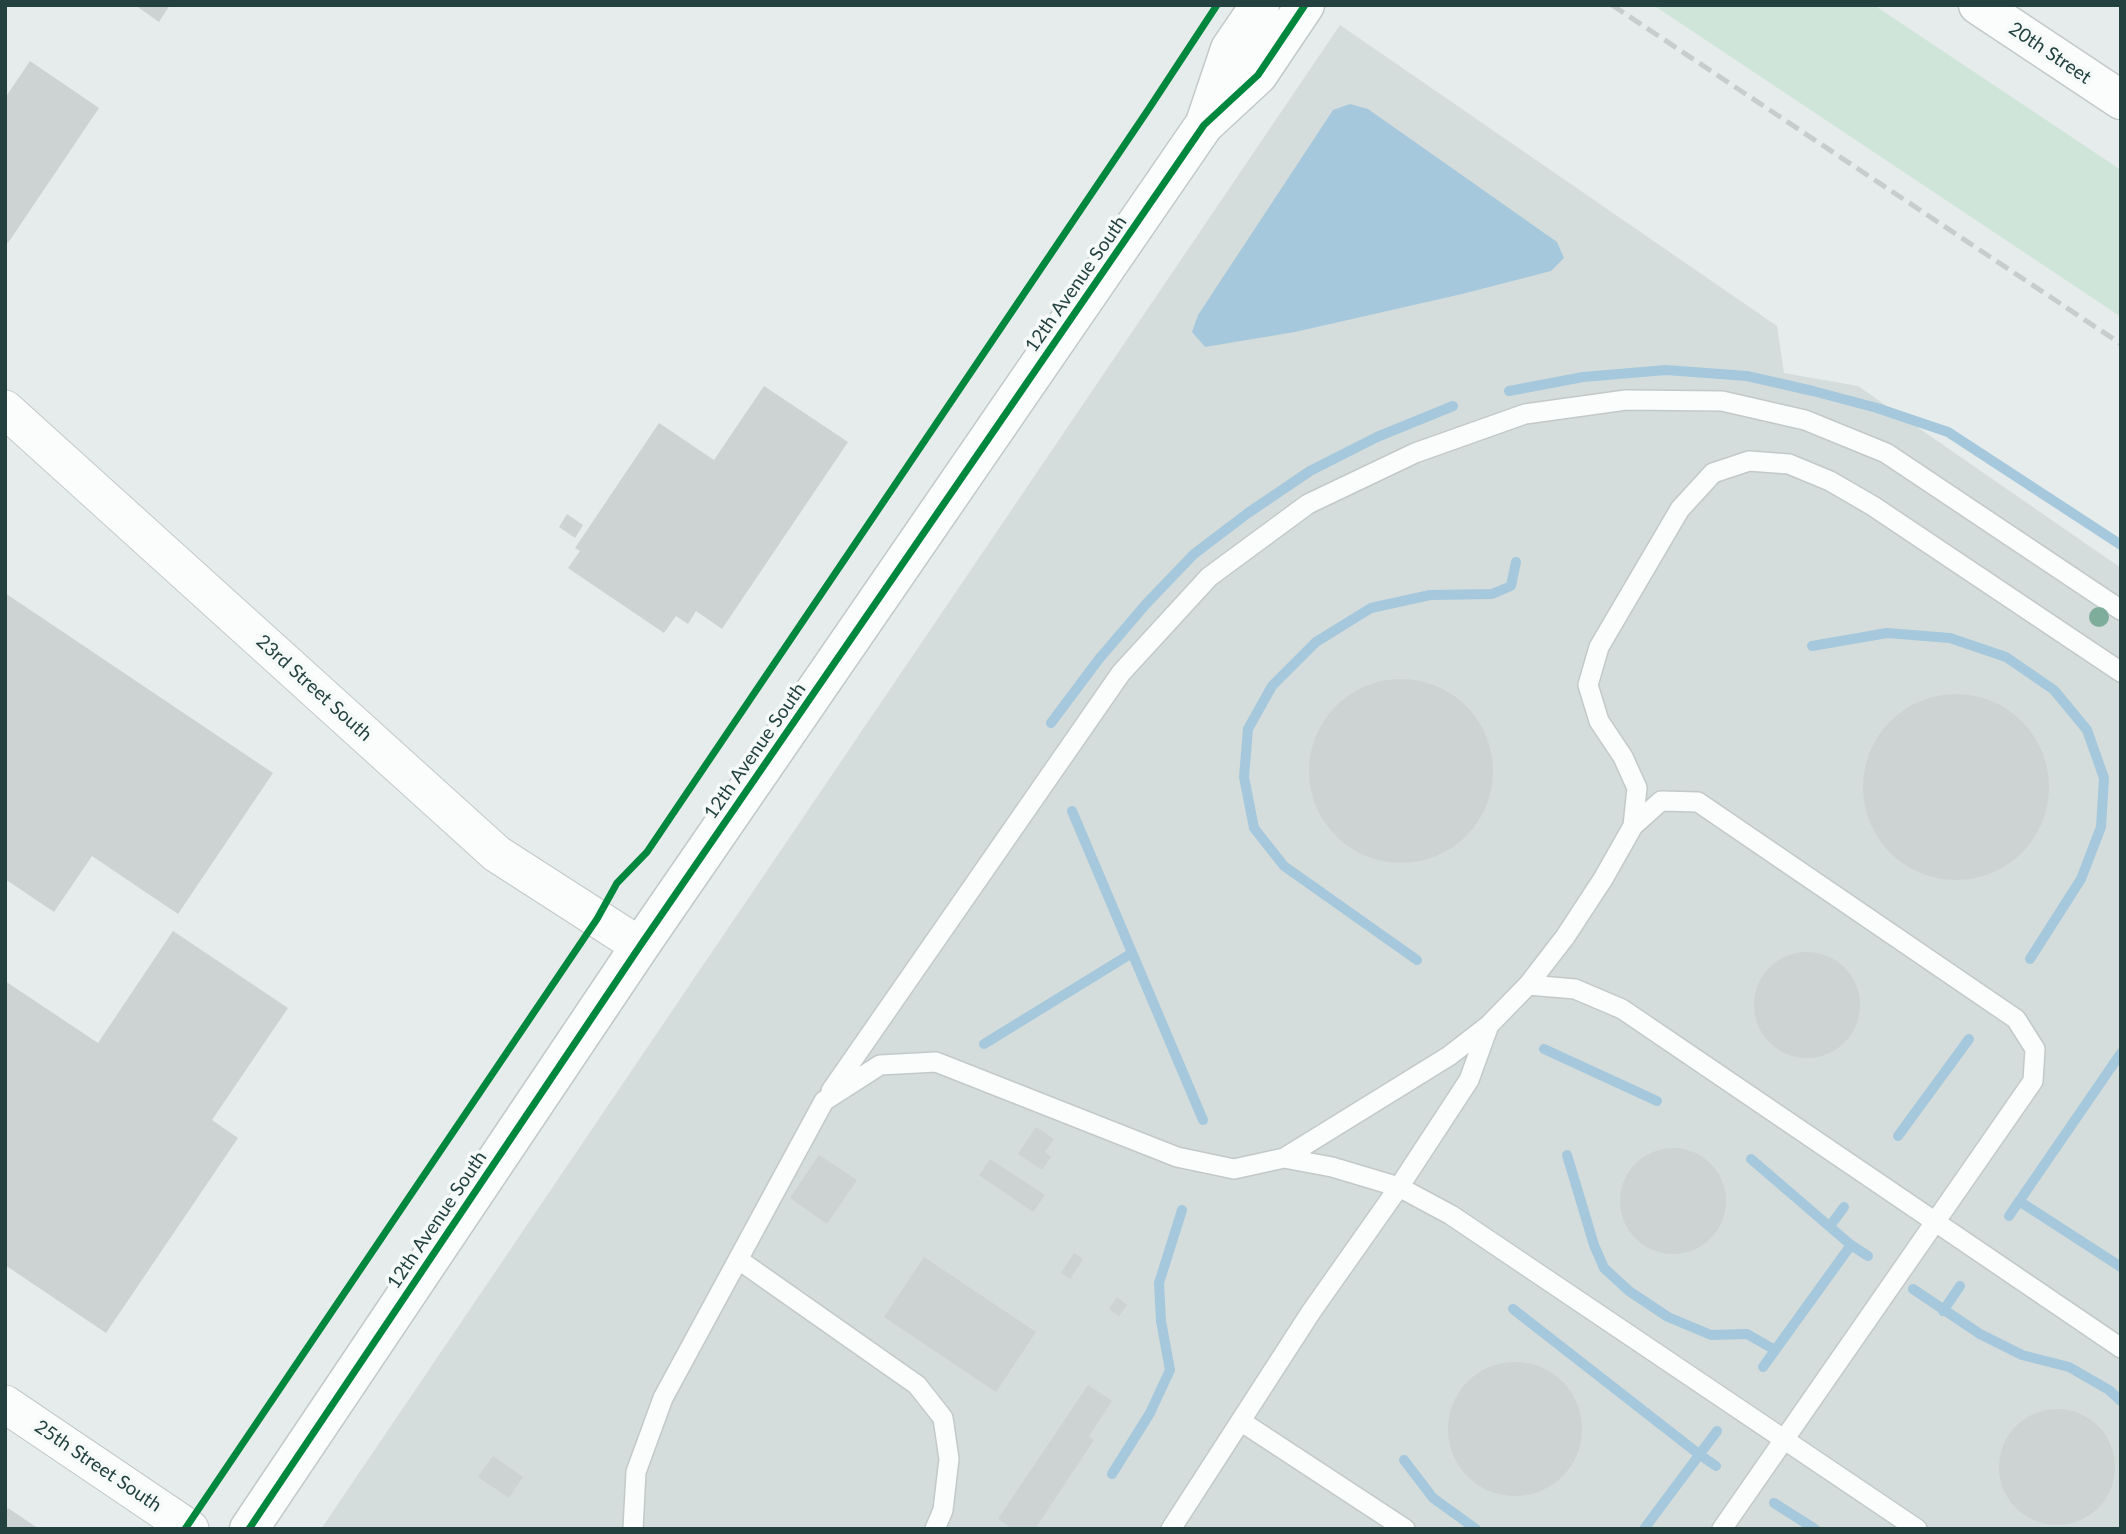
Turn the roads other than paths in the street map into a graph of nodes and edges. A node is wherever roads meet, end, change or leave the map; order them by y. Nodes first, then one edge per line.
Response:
1 (1260, 5) edge
2 (1305, 5) edge
3 (1978, 5) edge
4 (2121, 100) edge
5 (1204, 125) junction
6 (5, 409) edge
7 (2121, 610) edge
8 (2121, 673) edge
9 (1633, 826) junction
10 (640, 946) junction
11 (1528, 985) junction
12 (1489, 1025) junction
13 (824, 1101) junction
14 (1284, 1158) junction
15 (1399, 1187) junction
16 (1935, 1222) junction
17 (739, 1259) junction
18 (2121, 1348) edge
19 (5, 1404) edge
20 (1242, 1422) junction
21 (1786, 1438) junction
22 (190, 1529) edge
23 (249, 1529) edge
24 (633, 1529) edge
25 (935, 1529) edge
26 (1171, 1529) edge
27 (1405, 1529) edge
28 (1723, 1529) edge
29 (1917, 1529) edge

1 - 5 street, 12th Avenue South
2 - 5 street, 12th Avenue South
3 - 4 street, 20th Street
5 - 10 street, 12th Avenue South
6 - 10 street, 23rd Street South
7 - 13 lane
8 - 9 lane
9 - 11 lane
9 - 16 lane
10 - 23 street, 12th Avenue South
11 - 12 lane
11 - 16 lane
12 - 14 lane
12 - 15 lane
13 - 14 lane
13 - 17 lane
14 - 15 lane
15 - 20 lane
15 - 21 lane
16 - 18 lane
16 - 21 lane
17 - 24 lane
17 - 25 lane
19 - 22 street, 25th Street South
20 - 26 lane
20 - 27 lane
21 - 28 lane
21 - 29 lane

